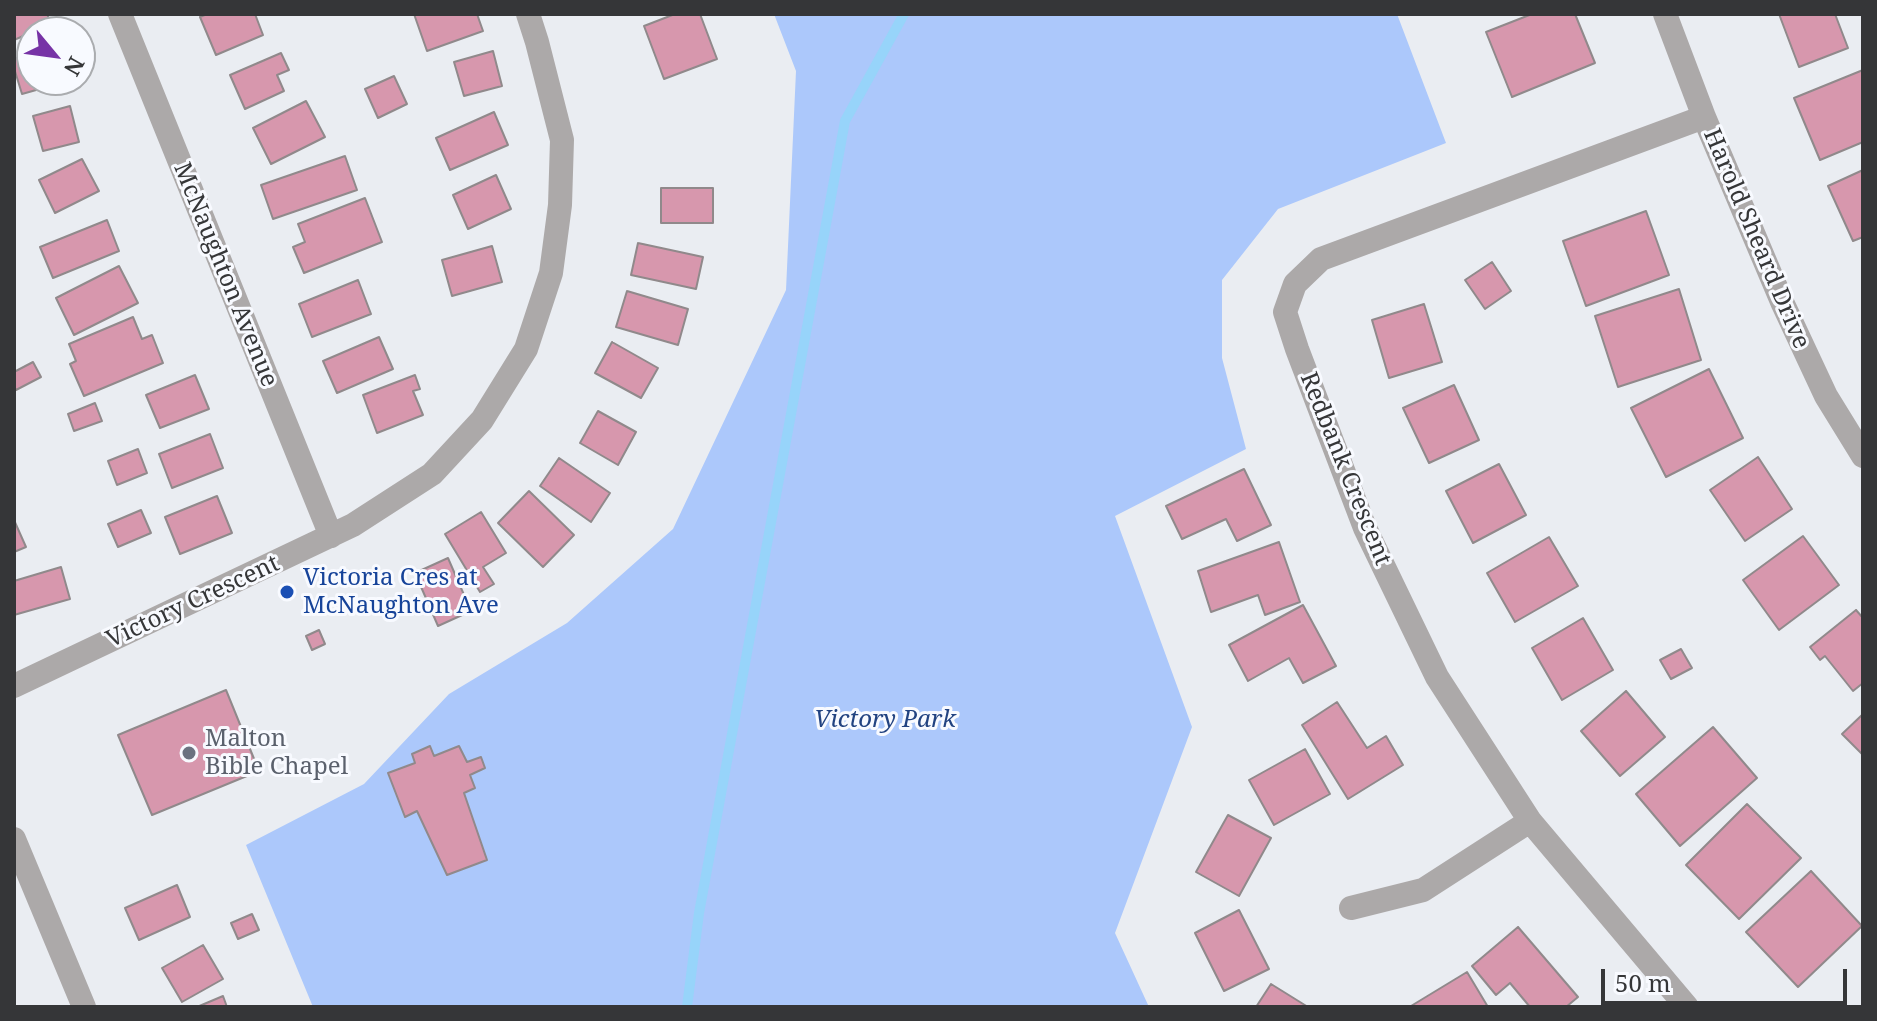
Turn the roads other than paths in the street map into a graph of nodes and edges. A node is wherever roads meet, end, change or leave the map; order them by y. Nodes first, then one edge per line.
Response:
1 (120, 14) edge
2 (528, 14) edge
3 (1665, 14) edge
4 (1704, 117) junction
5 (1863, 456) edge
6 (331, 536) junction
7 (14, 686) edge
8 (1530, 821) junction
9 (14, 839) edge
10 (1351, 908) dead end
11 (84, 1007) edge
12 (1687, 1007) edge

1 - 6 street, McNaughton Avenue
2 - 6 street, Victory Crescent
3 - 4 street, Harold Sheard Drive
4 - 5 street, Harold Sheard Drive
4 - 8 street, Redbank Crescent
6 - 7 street, Victory Crescent
8 - 10 street
8 - 12 street, Redbank Crescent
9 - 11 street

